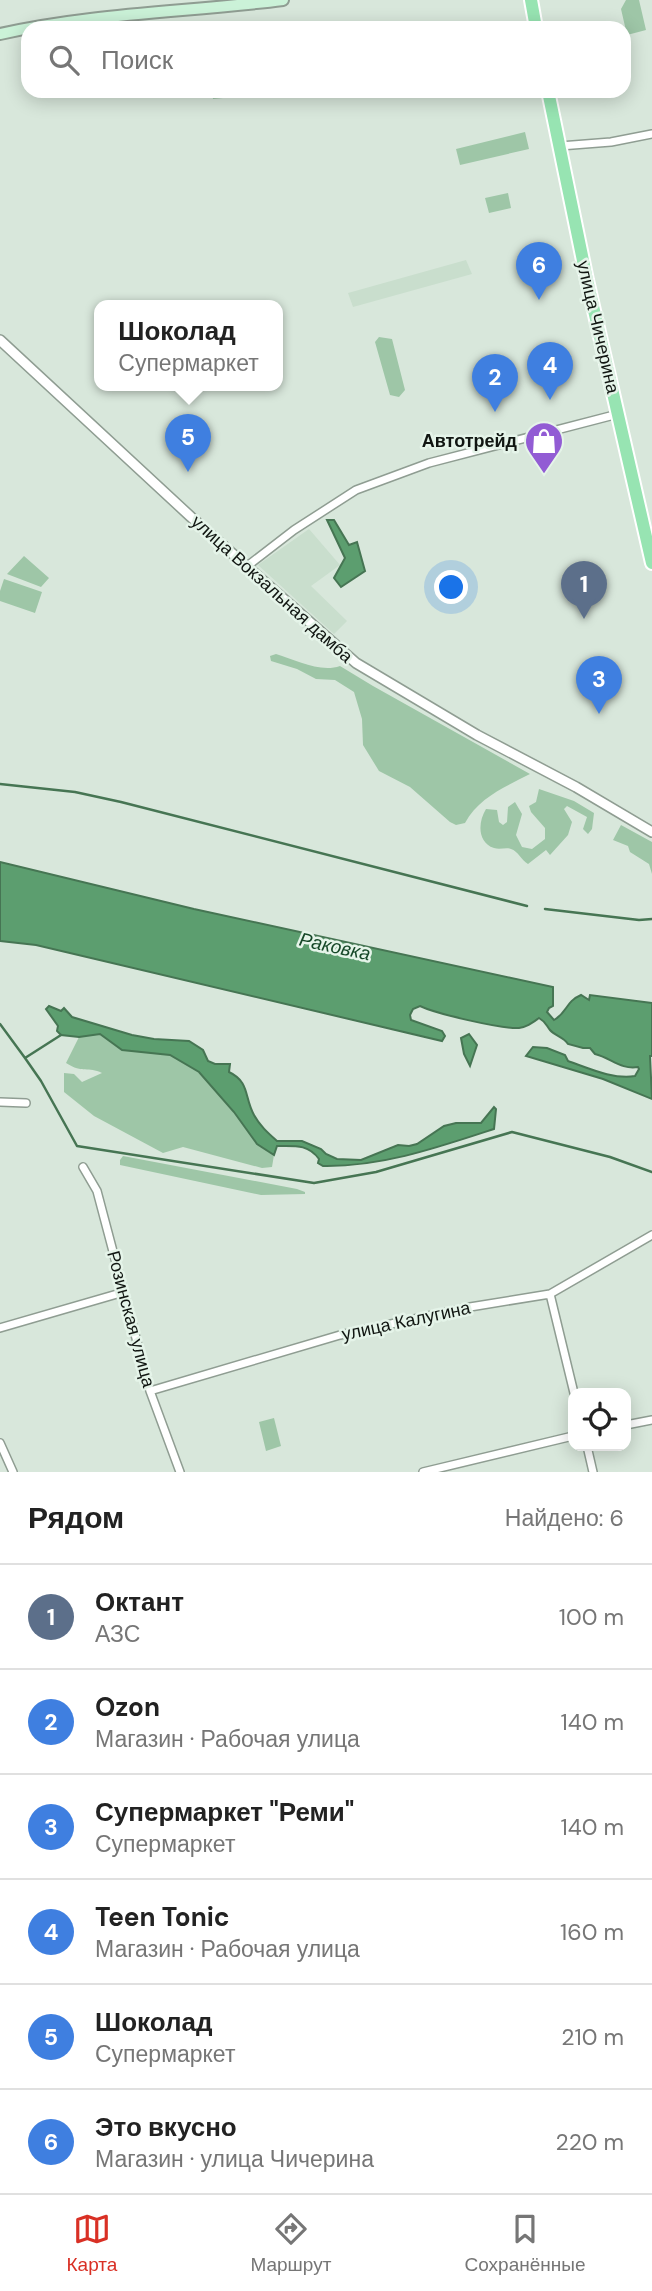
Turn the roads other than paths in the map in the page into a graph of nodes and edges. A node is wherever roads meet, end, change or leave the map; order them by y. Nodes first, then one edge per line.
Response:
1 (284, 0) edge
2 (531, 0) edge
3 (263, 1) edge
4 (76, 21) edge
5 (535, 21) edge
6 (21, 30) edge
7 (0, 34) edge
8 (550, 98) edge
9 (652, 134) edge
10 (560, 146) junction
11 (0, 340) edge
12 (618, 414) junction
13 (652, 563) edge
14 (246, 567) junction
15 (652, 832) edge
16 (0, 1102) edge
17 (26, 1103) dead end
18 (83, 1167) dead end
19 (652, 1236) edge
20 (124, 1292) junction
21 (550, 1294) junction
22 (0, 1328) edge
23 (573, 1388) edge
24 (150, 1391) junction
25 (652, 1420) edge
26 (631, 1424) edge
27 (568, 1437) edge
28 (0, 1443) edge
29 (588, 1451) edge
30 (13, 1472) edge
31 (180, 1472) edge
32 (423, 1472) edge
33 (593, 1472) edge

1 - 3 main road
2 - 5 main road
3 - 4 main road
6 - 7 main road
8 - 10 main road, улица Чичерина
9 - 10 street
10 - 12 main road, улица Чичерина
11 - 14 street, улица Вокзальная дамба
12 - 13 main road, улица Чичерина
12 - 14 street
14 - 15 street, улица Вокзальная дамба
16 - 17 street
18 - 20 street, Розинская улица
19 - 21 street, улица Калугина
20 - 22 street
20 - 24 street, Розинская улица
21 - 23 street
21 - 24 street, улица Калугина
24 - 31 street, Розинская улица
25 - 26 street
27 - 32 street
28 - 30 street
29 - 33 street

